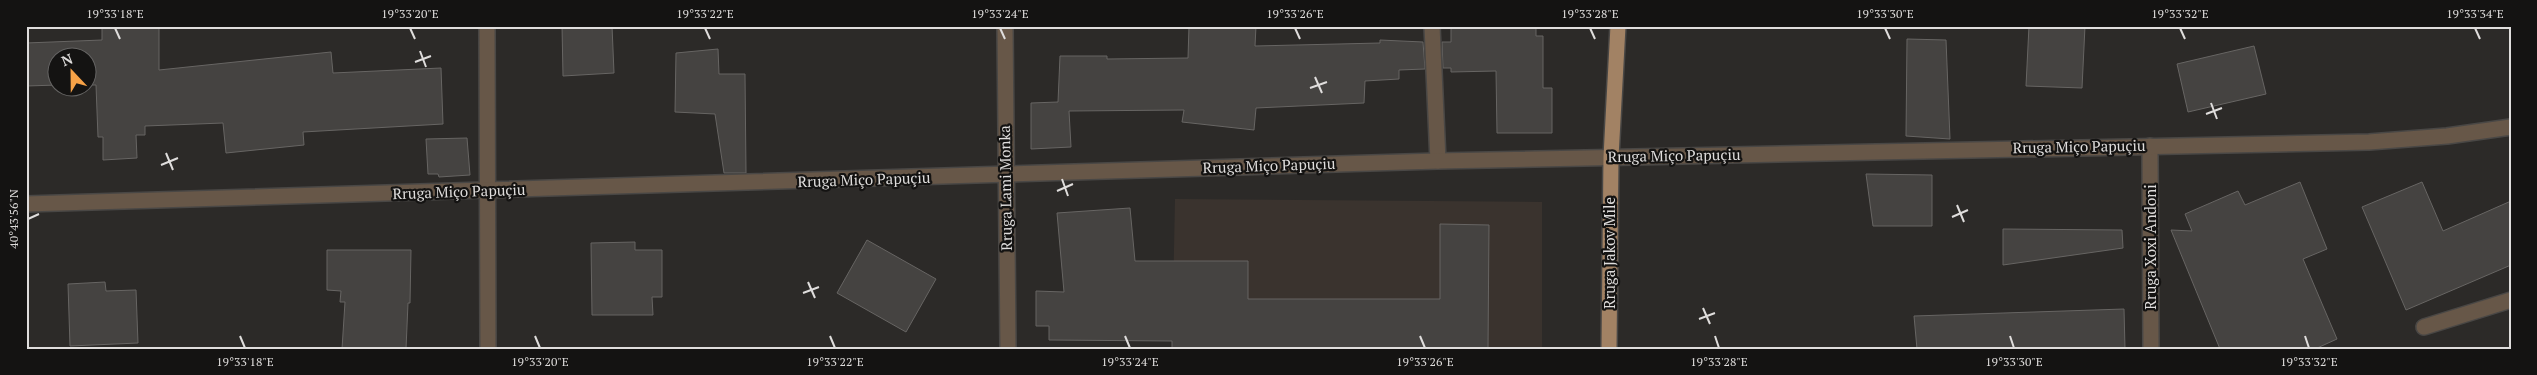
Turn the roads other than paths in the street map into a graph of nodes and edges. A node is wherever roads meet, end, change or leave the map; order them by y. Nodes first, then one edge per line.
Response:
1 (487, 26) edge
2 (1005, 26) edge
3 (1432, 26) edge
4 (1618, 26) edge
5 (2511, 128) edge
6 (2150, 146) junction
7 (1611, 157) junction
8 (1438, 161) junction
9 (1006, 175) junction
10 (486, 191) junction
11 (26, 204) edge
12 (2511, 300) edge
13 (2424, 327) dead end
14 (488, 349) edge
15 (1008, 349) edge
16 (1609, 349) edge
17 (2151, 349) edge

1 - 10 street
2 - 9 street, Rruga Lami Monka
3 - 8 street
4 - 7 main road, Rruga Jakov Mile
5 - 6 street, Rruga Miço Papuçiu
6 - 7 street, Rruga Miço Papuçiu
6 - 17 street, Rruga Xoxi Andoni
7 - 8 street, Rruga Miço Papuçiu
7 - 16 main road, Rruga Jakov Mile
8 - 9 street, Rruga Miço Papuçiu
9 - 10 street, Rruga Miço Papuçiu
9 - 15 street, Rruga Lami Monka
10 - 11 street, Rruga Miço Papuçiu
10 - 14 street
12 - 13 street

